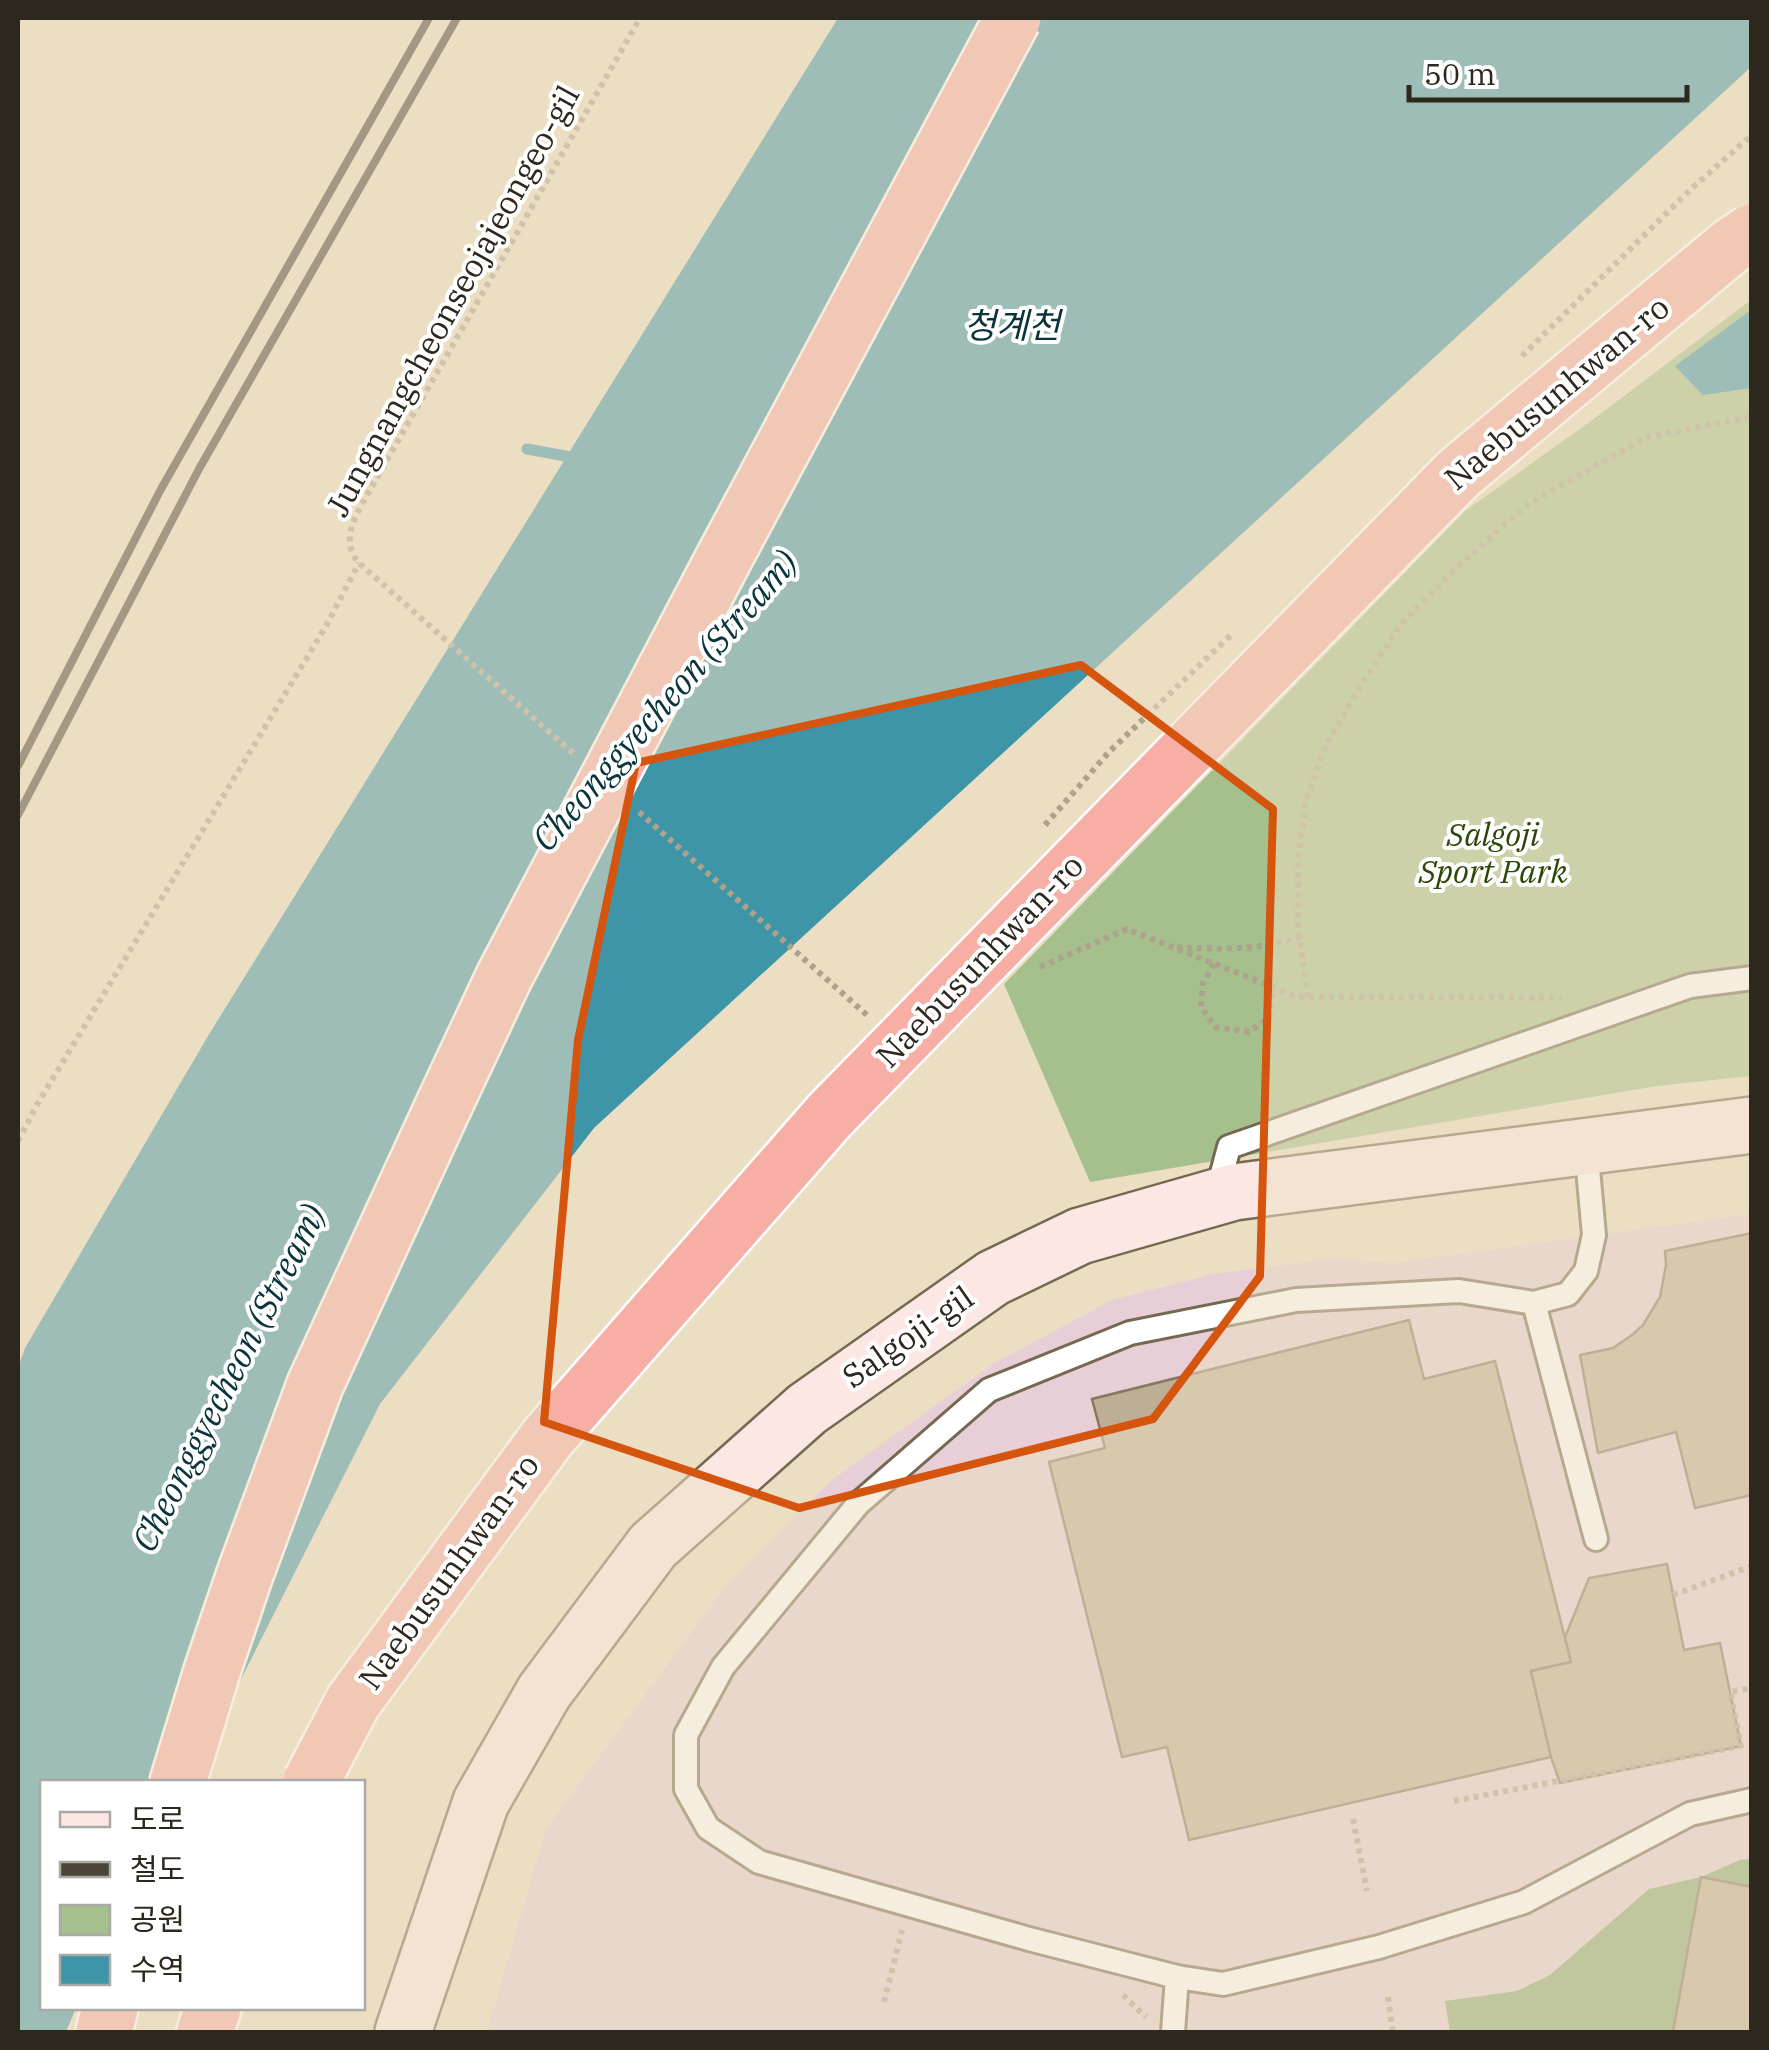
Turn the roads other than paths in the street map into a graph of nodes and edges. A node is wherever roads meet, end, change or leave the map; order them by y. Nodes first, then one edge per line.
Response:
1 (1012, 18) edge
2 (1752, 232) edge
3 (1752, 978) edge
4 (1752, 1125) edge
5 (1752, 1161) edge
6 (1588, 1165) junction
7 (1210, 1198) junction
8 (1534, 1302) junction
9 (1596, 1539) dead end
10 (179, 1780) edge
11 (312, 1780) edge
12 (1752, 1800) edge
13 (1177, 1976) junction
14 (403, 2032) edge
15 (432, 2032) edge
16 (1173, 2032) edge

1 - 10 highway, bridge
2 - 11 highway, Naebusunhwan-ro, bridge
3 - 7 lane
4 - 6 main road, Salgoji-gil
5 - 6 main road, Salgoji-gil
6 - 7 main road, Salgoji-gil
6 - 8 lane
6 - 15 main road, Salgoji-gil
7 - 14 main road, Salgoji-gil
8 - 9 lane
8 - 13 lane
12 - 13 lane
13 - 16 lane

